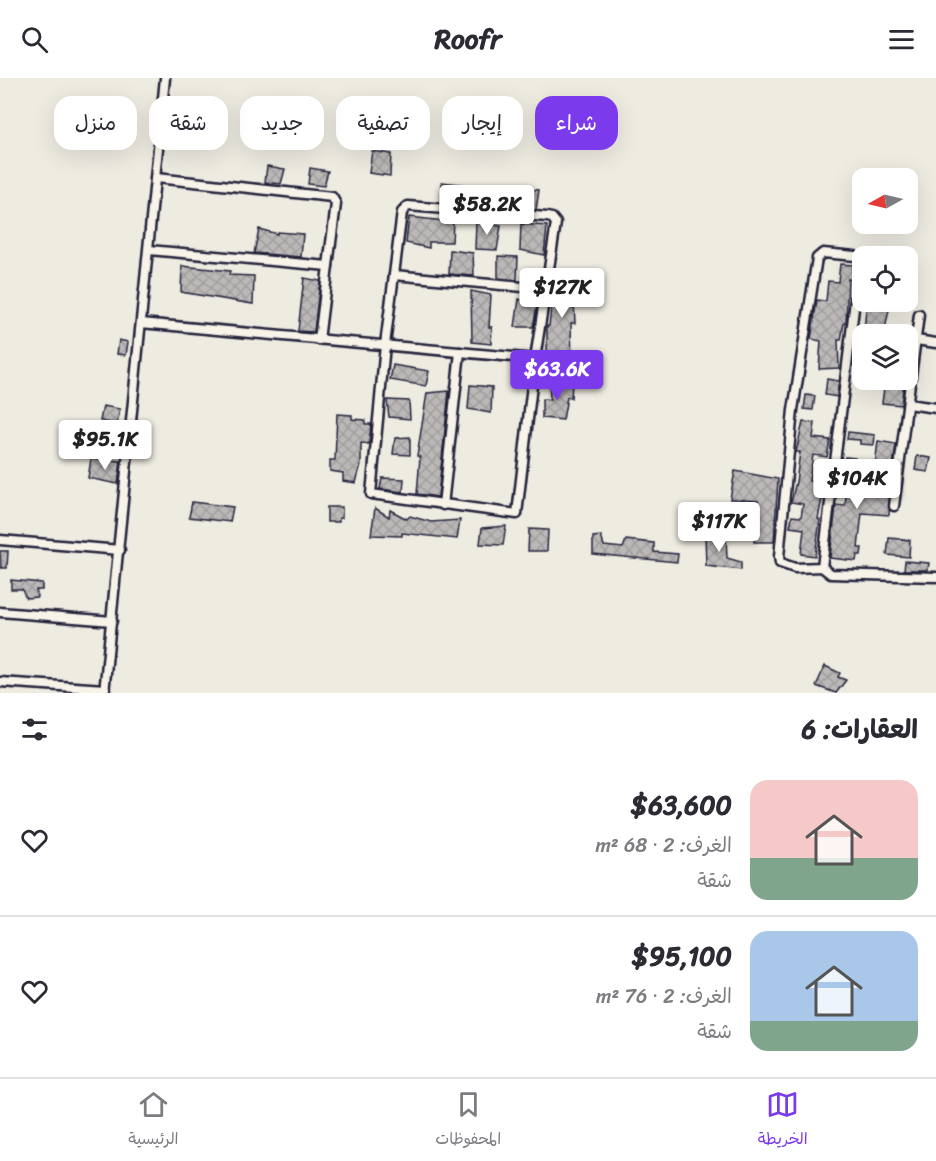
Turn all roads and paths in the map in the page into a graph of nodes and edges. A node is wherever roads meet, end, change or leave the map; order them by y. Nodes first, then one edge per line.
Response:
1 (165, 78) edge
2 (156, 178) junction
3 (149, 250) junction
4 (328, 266) junction
5 (394, 275) junction
6 (545, 289) junction
7 (919, 315) dead end
8 (141, 323) junction
9 (918, 324) edge
10 (319, 340) junction
11 (918, 340) edge
12 (936, 343) edge
13 (385, 345) junction
14 (460, 352) junction
15 (535, 358) junction
16 (910, 390) edge
17 (908, 404) junction
18 (936, 408) edge
19 (443, 505) junction
20 (894, 506) dead end
21 (0, 540) edge
22 (120, 550) junction
23 (822, 567) junction
24 (936, 577) edge
25 (0, 612) edge
26 (112, 621) junction
27 (0, 682) edge
28 (104, 691) edge

1 - 2 street
2 - 3 street
2 - 4 street
3 - 4 street
3 - 8 street
4 - 10 street
5 - 6 street
5 - 6 street
5 - 13 street
6 - 15 street
7 - 9 street
8 - 10 street
8 - 22 street
10 - 13 street
11 - 12 street
13 - 14 street
13 - 19 street
14 - 15 street
14 - 19 street
15 - 19 street
16 - 17 street
17 - 18 street
17 - 20 street
21 - 22 street
22 - 26 street
23 - 23 street
23 - 24 street
25 - 26 street
26 - 28 street
27 - 28 street

